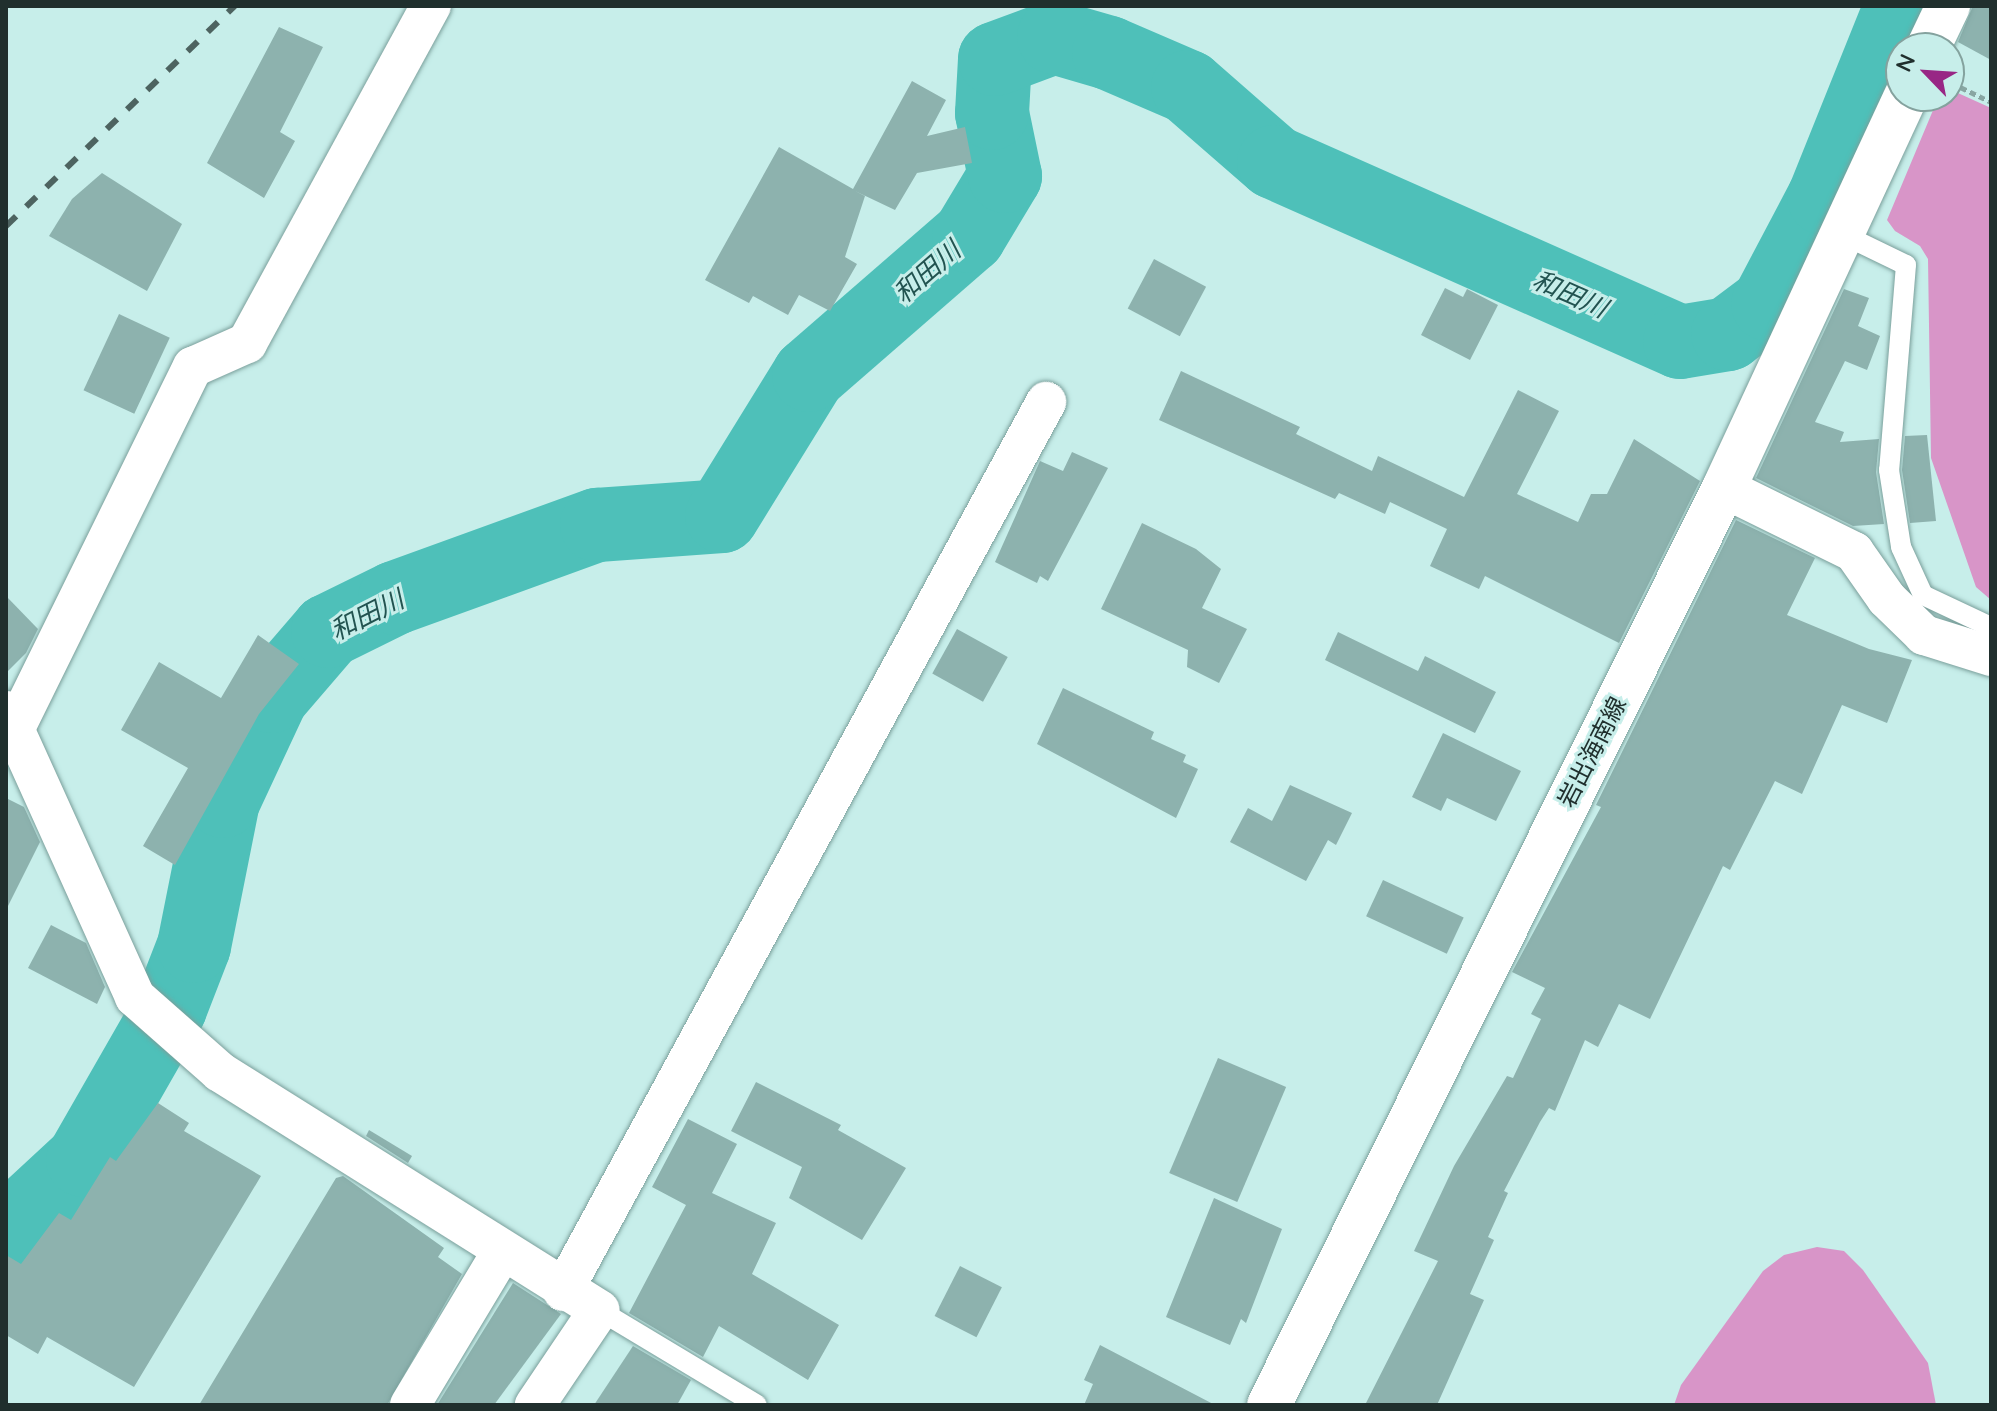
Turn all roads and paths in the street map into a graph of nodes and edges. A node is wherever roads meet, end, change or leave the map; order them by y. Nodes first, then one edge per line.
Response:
1 (431, 6) edge
2 (1948, 6) edge
3 (1936, 32) edge
4 (1965, 90) edge
5 (1991, 102) edge
6 (1899, 112) edge
7 (1842, 234) junction
8 (1046, 402) dead end
9 (1724, 488) junction
10 (1991, 627) edge
11 (1991, 656) edge
12 (10, 721) edge
13 (502, 1252) junction
14 (563, 1291) junction
15 (599, 1310) junction
16 (410, 1405) edge
17 (535, 1405) edge
18 (757, 1405) edge
19 (1269, 1405) edge

1 - 12 street
2 - 3 main road
4 - 5 path
6 - 7 main road, 岩出海南線
7 - 9 main road, 岩出海南線
7 - 10 lane
8 - 14 street
9 - 11 street
9 - 19 main road, 岩出海南線
12 - 13 street
13 - 14 street
13 - 16 street
14 - 15 street
15 - 17 street
15 - 18 lane

